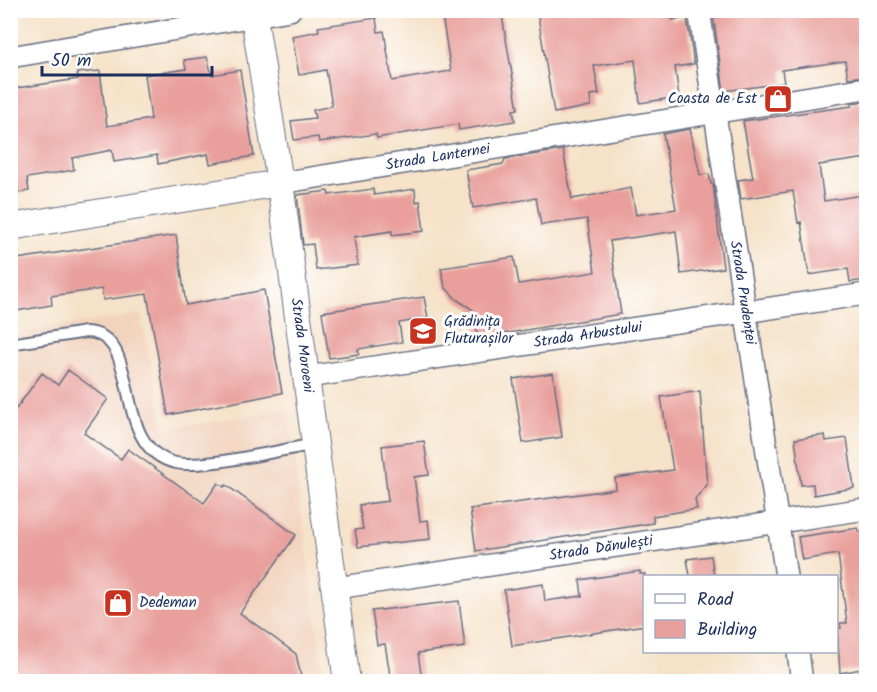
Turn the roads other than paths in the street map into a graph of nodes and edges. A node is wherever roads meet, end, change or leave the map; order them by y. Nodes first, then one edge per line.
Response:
1 (290, 10) edge
2 (699, 10) edge
3 (254, 13) edge
4 (10, 57) edge
5 (867, 88) edge
6 (715, 112) junction
7 (280, 183) junction
8 (10, 227) edge
9 (867, 294) edge
10 (746, 312) junction
11 (10, 344) edge
12 (307, 377) junction
13 (316, 444) junction
14 (867, 509) edge
15 (778, 522) junction
16 (786, 575) edge
17 (336, 588) junction
18 (798, 653) edge
19 (347, 681) edge
20 (802, 681) edge

1 - 3 street
2 - 6 street, Strada Prudenței
3 - 4 street
3 - 7 street, Strada Moroeni
5 - 6 street, Strada Lanternei
6 - 7 street, Strada Lanternei
6 - 10 street, Strada Prudenței
7 - 8 street, Strada Lanternei
7 - 12 street, Strada Moroeni
9 - 10 street, Strada Arbustului
10 - 12 street, Strada Arbustului
10 - 15 street, Strada Prudenței
11 - 13 lane
12 - 13 street, Strada Moroeni
13 - 17 street, Strada Moroeni
14 - 15 street, Strada Dănulești
15 - 16 street, Strada Prudenței
15 - 17 street, Strada Dănulești
17 - 19 street, Strada Moroeni
18 - 20 street

